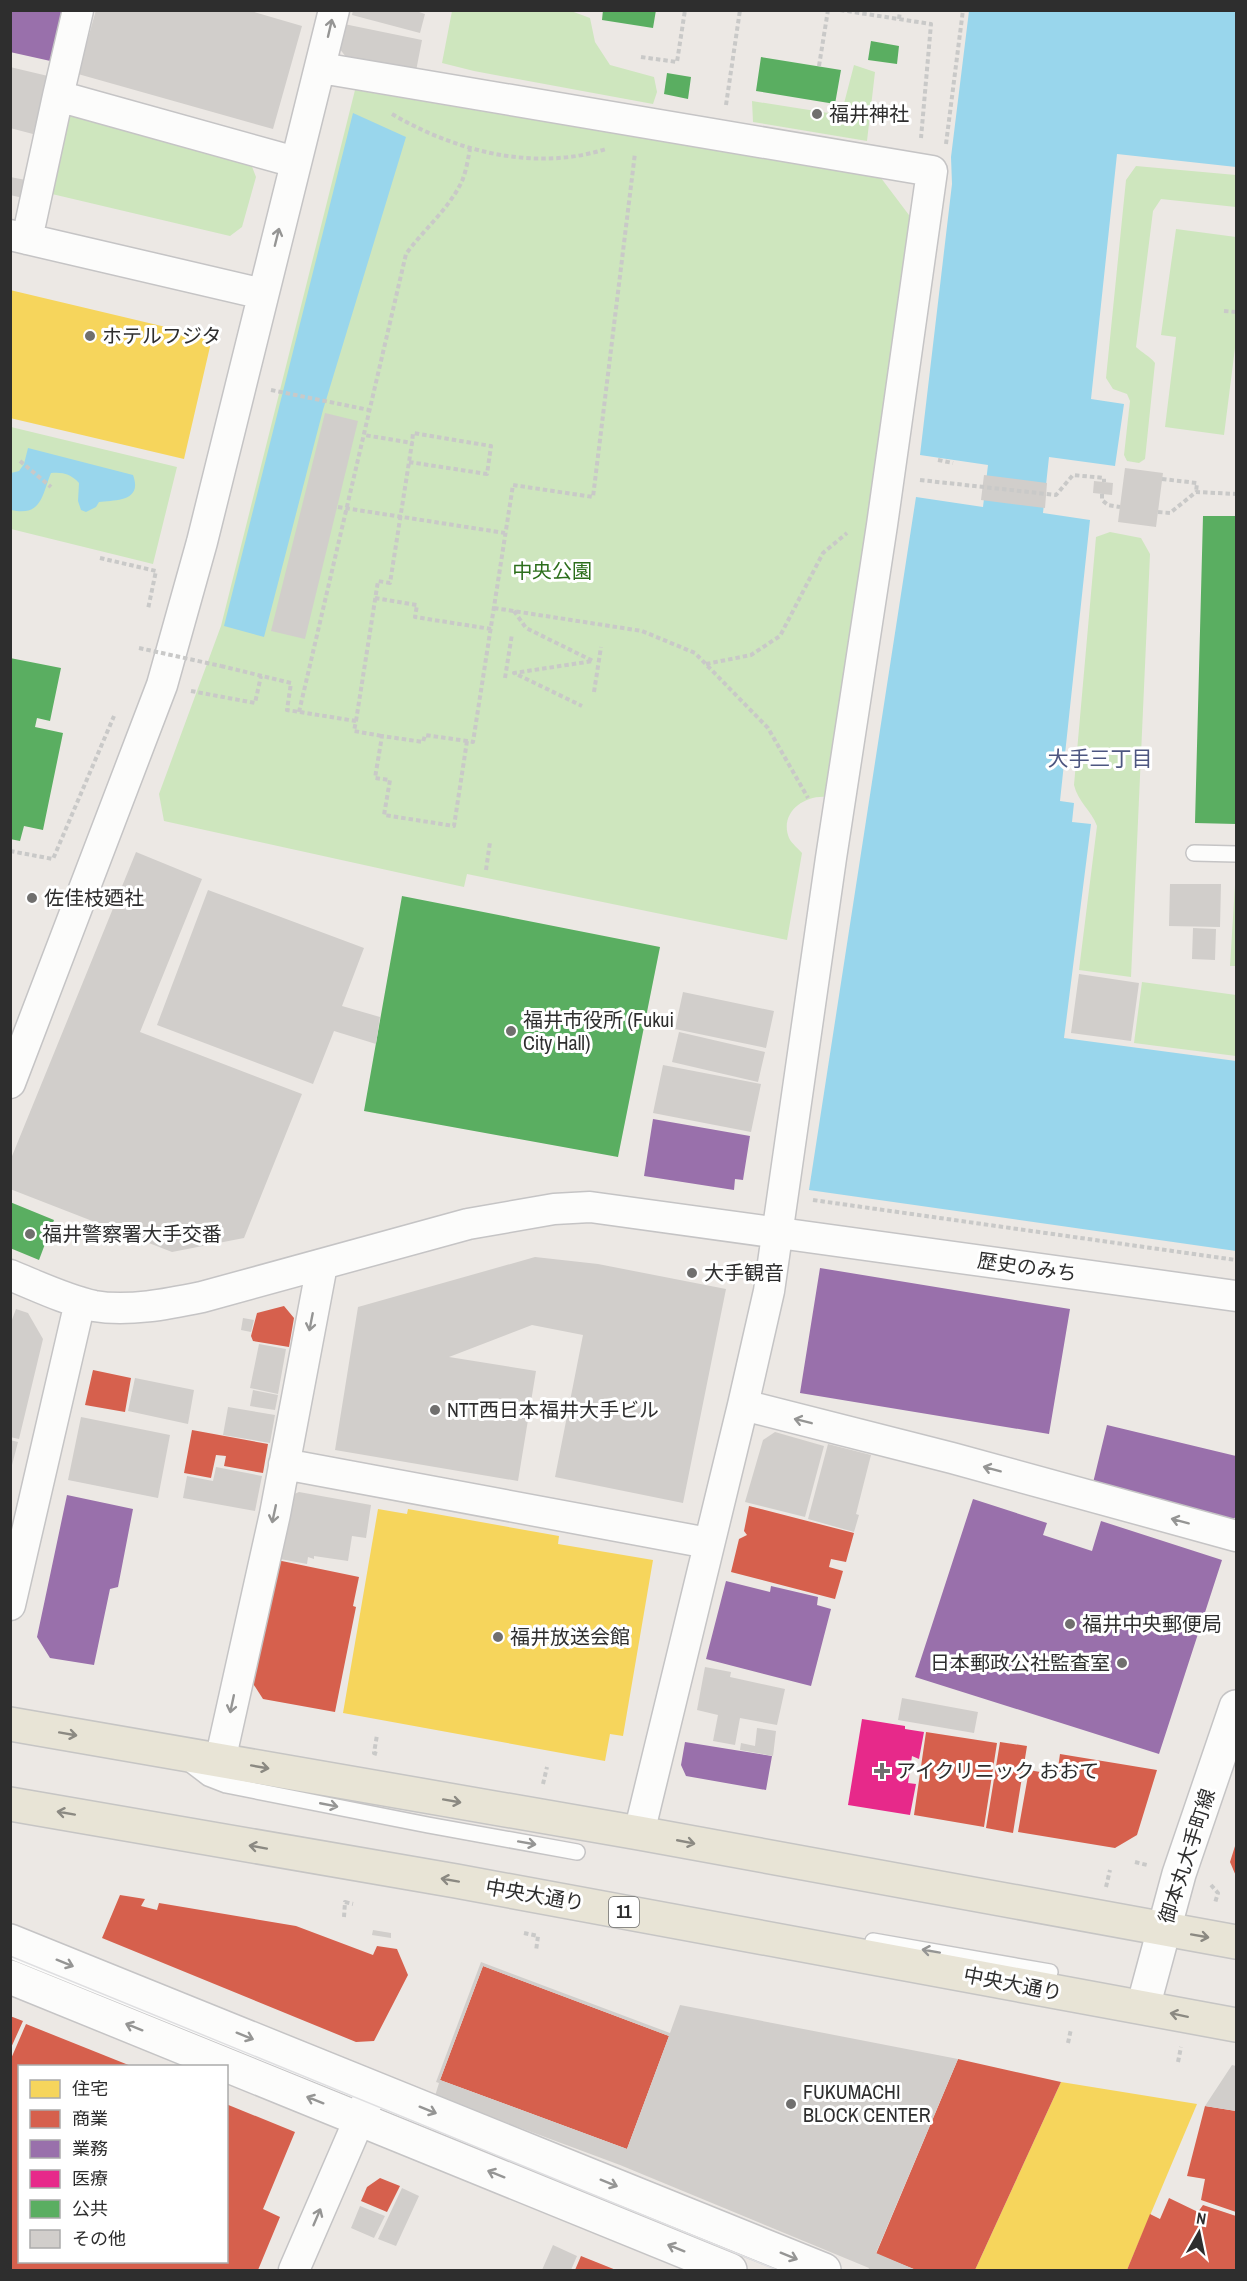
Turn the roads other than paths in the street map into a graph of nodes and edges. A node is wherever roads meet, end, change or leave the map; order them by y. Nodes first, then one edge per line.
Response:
1 (78, 10) edge
2 (334, 10) edge
3 (321, 68) junction
4 (58, 96) junction
5 (295, 162) junction
6 (19, 237) edge
7 (263, 294) junction
8 (1194, 853) dead end
9 (1236, 854) edge
10 (10, 1083) edge
11 (777, 1232) junction
12 (322, 1265) junction
13 (10, 1275) edge
14 (1236, 1296) edge
15 (80, 1302) junction
16 (743, 1405) junction
17 (284, 1464) junction
18 (1236, 1536) edge
19 (708, 1543) junction
20 (10, 1605) edge
21 (1236, 1707) edge
22 (10, 1724) edge
23 (178, 1753) junction
24 (220, 1761) junction
25 (10, 1804) edge
26 (639, 1833) junction
27 (577, 1852) dead end
28 (591, 1906) junction
29 (758, 1921) dead end
30 (1164, 1930) junction
31 (863, 1940) dead end
32 (10, 1941) edge
33 (1236, 1942) edge
34 (1050, 1972) dead end
35 (10, 1977) edge
36 (1143, 2007) junction
37 (1236, 2025) edge
38 (374, 2088) junction
39 (360, 2118) junction
40 (294, 2271) edge
41 (730, 2271) edge
42 (824, 2271) edge

1 - 4 street
3 -> 2 street
3 - 5 street
3 - 11 street
4 - 5 street
4 - 6 street
7 -> 5 street
6 - 7 street
7 - 10 street
8 - 9 lane
11 - 12 street, 歴史のみち
11 - 14 street, 歴史のみち
11 - 16 street
12 - 15 street, 歴史のみち
12 -> 17 street
13 - 15 street, 歴史のみち
15 - 20 street
18 -> 16 street
16 - 19 street
17 - 19 street
17 -> 24 street
19 - 26 street
21 - 30 street, 御本丸大手町線
22 -> 23 main road
23 - 24 main road
23 -> 27 lane
24 -> 26 main road
28 -> 25 main road, 中央大通り / 11
26 -> 30 main road
28 - 29 lane
28 - 36 main road, 中央大通り / 11
30 -> 33 main road
30 - 36 street, 御本丸大手町線
34 -> 31 lane
32 -> 38 street
39 -> 35 street
37 -> 36 main road, 中央大通り / 11
38 - 39 street
38 -> 42 street
40 -> 39 street
41 -> 39 street

